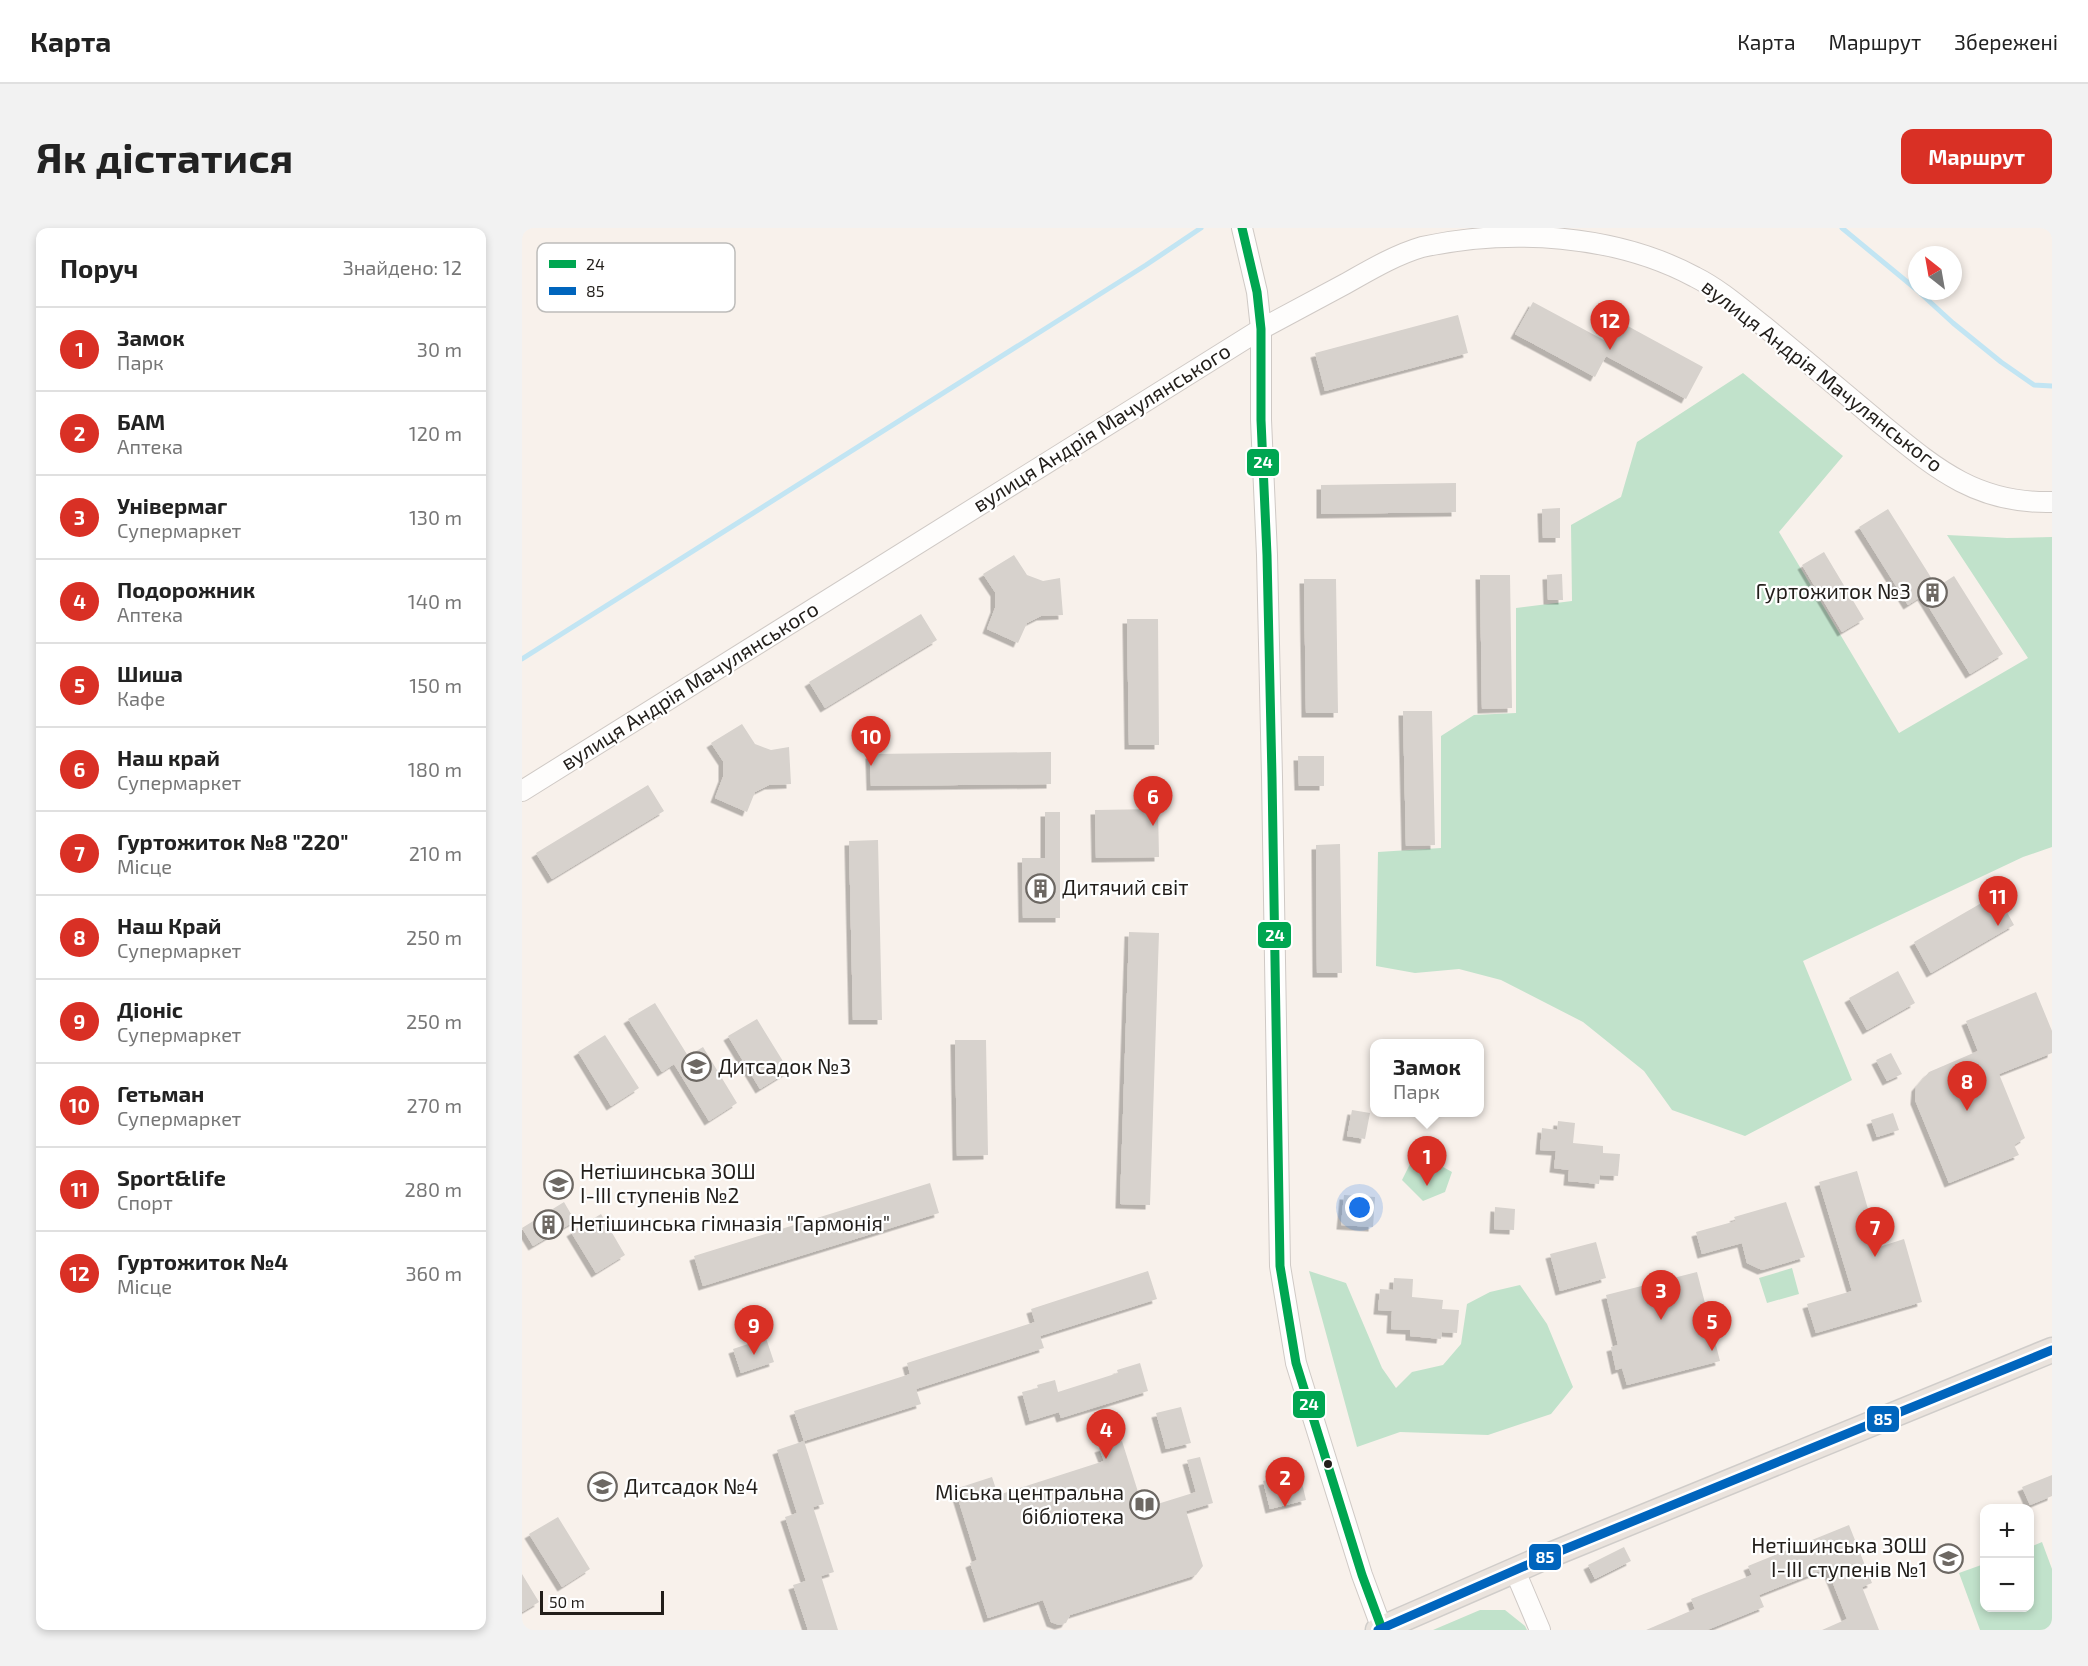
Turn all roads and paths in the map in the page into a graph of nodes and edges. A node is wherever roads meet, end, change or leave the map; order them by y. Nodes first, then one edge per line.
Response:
1 (1242, 228) edge
2 (1261, 329) junction
3 (2052, 502) edge
4 (522, 791) edge
5 (2052, 1350) edge
6 (1515, 1571) junction
7 (1380, 1629) edge
8 (1540, 1630) edge

1 - 2 street
2 - 3 street, вулиця Андрія Мачулянського
2 - 4 street, вулиця Андрія Мачулянського
2 - 7 street
5 - 6 main road
6 - 7 main road
6 - 8 street

